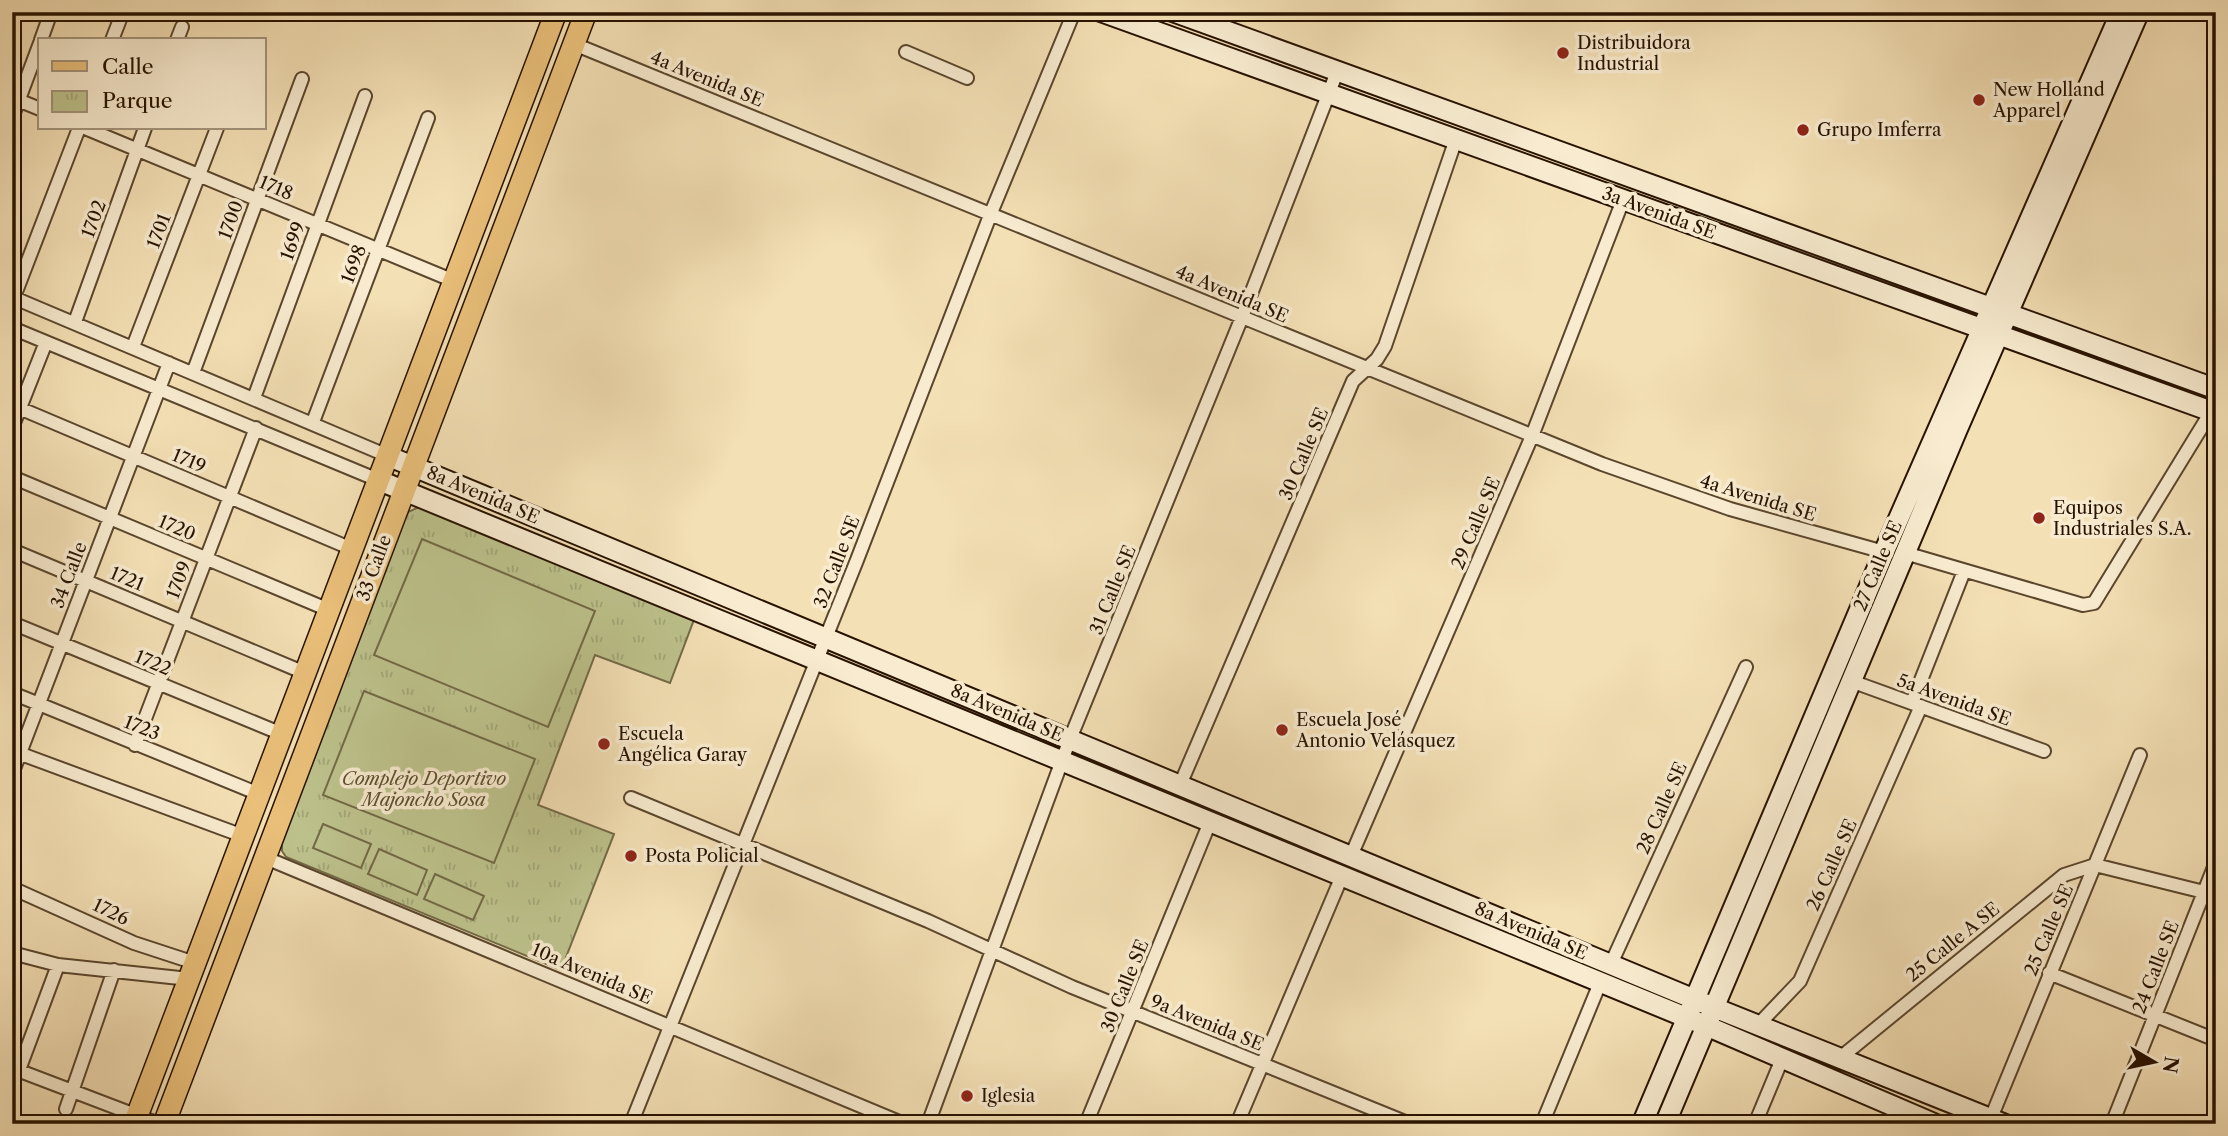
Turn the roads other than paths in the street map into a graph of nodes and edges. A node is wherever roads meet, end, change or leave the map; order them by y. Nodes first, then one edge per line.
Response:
1 (51, 12) edge
2 (556, 12) edge
3 (586, 12) edge
4 (1074, 12) edge
5 (1102, 12) edge
6 (1174, 12) edge
7 (2121, 12) edge
8 (2139, 12) edge
9 (122, 14) edge
10 (182, 27) dead end
11 (42, 38) edge
12 (113, 38) edge
13 (178, 38) edge
14 (573, 44) junction
15 (38, 48) edge
16 (906, 52) dead end
17 (1337, 72) junction
18 (967, 78) dead end
19 (302, 79) dead end
20 (1328, 93) junction
21 (365, 96) dead end
22 (16, 99) edge
23 (38, 108) edge
24 (12, 118) edge
25 (428, 118) dead end
26 (78, 130) edge
27 (90, 130) edge
28 (144, 130) edge
29 (216, 130) edge
30 (1456, 139) junction
31 (138, 150) junction
32 (200, 175) junction
33 (258, 200) junction
34 (1623, 200) junction
35 (991, 213) junction
36 (317, 225) junction
37 (378, 250) junction
38 (454, 281) junction
39 (13, 297) edge
40 (1999, 311) junction
41 (1242, 317) junction
42 (75, 322) junction
43 (12, 328) edge
44 (1990, 332) junction
45 (46, 342) junction
46 (132, 347) junction
47 (169, 363) junction
48 (1366, 370) junction
49 (193, 373) junction
50 (158, 389) junction
51 (2216, 389) edge
52 (254, 398) junction
53 (16, 407) edge
54 (2214, 410) edge
55 (313, 422) junction
56 (12, 428) edge
57 (256, 428) junction
58 (1532, 436) junction
59 (132, 456) junction
60 (388, 456) junction
61 (412, 466) junction
62 (12, 477) edge
63 (378, 480) junction
64 (403, 490) junction
65 (230, 497) junction
66 (109, 518) junction
67 (352, 549) junction
68 (12, 550) edge
69 (1884, 552) junction
70 (1905, 553) junction
71 (206, 559) junction
72 (1964, 571) junction
73 (85, 581) junction
74 (329, 610) junction
75 (182, 621) junction
76 (12, 623) edge
77 (826, 638) junction
78 (61, 644) junction
79 (817, 660) junction
80 (1746, 667) dead end
81 (305, 673) junction
82 (1851, 681) junction
83 (158, 684) junction
84 (12, 693) edge
85 (39, 704) junction
86 (1917, 705) junction
87 (282, 734) junction
88 (1070, 739) junction
89 (135, 745) junction
90 (2044, 751) dead end
91 (16, 752) edge
92 (2140, 755) dead end
93 (1062, 761) junction
94 (12, 774) edge
95 (1180, 785) junction
96 (259, 794) junction
97 (631, 798) dead end
98 (1210, 822) junction
99 (243, 836) junction
100 (743, 844) junction
101 (1351, 856) junction
102 (266, 858) junction
103 (2216, 862) edge
104 (2095, 865) junction
105 (1342, 876) junction
106 (12, 888) edge
107 (2210, 893) edge
108 (992, 951) junction
109 (12, 953) edge
110 (1611, 964) junction
111 (58, 965) junction
112 (114, 970) junction
113 (192, 971) junction
114 (2049, 973) junction
115 (1601, 983) junction
116 (1695, 999) junction
117 (1715, 1008) junction
118 (1133, 1012) junction
119 (2157, 1015) junction
120 (1687, 1018) junction
121 (670, 1026) junction
122 (1707, 1026) junction
123 (1758, 1026) junction
124 (2216, 1040) edge
125 (1840, 1058) junction
126 (1782, 1059) junction
127 (1263, 1064) junction
128 (16, 1069) edge
129 (72, 1091) junction
130 (66, 1109) dead end
131 (136, 1120) edge
132 (1997, 1121) edge
133 (159, 1124) edge
134 (164, 1124) edge
135 (631, 1124) edge
136 (904, 1124) edge
137 (928, 1124) edge
138 (1086, 1124) edge
139 (1237, 1124) edge
140 (1410, 1124) edge
141 (1542, 1124) edge
142 (1642, 1124) edge
143 (1665, 1124) edge
144 (1755, 1124) edge
145 (1935, 1124) edge
146 (2112, 1124) edge

1 - 11 street
2 - 38 main road, 33 Calle
3 - 14 main road, 33 Calle
4 - 35 street, 32 Calle SE
5 - 20 main road, 3a Avenida SE
6 - 17 main road, 3a Avenida SE
7 - 40 main road, 27 Calle SE
8 - 40 main road, 27 Calle SE
9 - 12 street
10 - 13 street
14 - 35 street, 4a Avenida SE
14 - 61 main road, 33 Calle
15 - 22 street
16 - 18 street
17 - 20 street, 31 Calle SE
17 - 40 main road, 3a Avenida SE
19 - 33 street, 1700
20 - 30 main road, 3a Avenida SE
20 - 41 street, 31 Calle SE
21 - 36 street, 1699
22 - 23 street
22 - 24 street
25 - 37 street, 1698
26 - 39 street
27 - 31 street, 1718
28 - 31 street, 1702
29 - 32 street, 1701
30 - 34 main road, 3a Avenida SE
30 - 48 street, 30 Calle SE
31 - 32 street, 1718
31 - 42 street, 1702
32 - 33 street, 1718
32 - 46 street, 1701
33 - 36 street, 1718
33 - 49 street, 1700
34 - 44 main road, 3a Avenida SE
34 - 58 street, 29 Calle SE
35 - 41 street, 4a Avenida SE
35 - 77 street, 32 Calle SE
36 - 37 street, 1718
36 - 52 street, 1699
37 - 38 street, 1718
37 - 55 street, 1698
38 - 60 main road, 33 Calle
39 - 42 street, 8a Avenida SE
40 - 44 main road, 27 Calle SE
40 - 51 main road, 3a Avenida SE
41 - 48 street, 4a Avenida SE
41 - 88 street, 31 Calle SE
42 - 46 street, 8a Avenida SE
43 - 45 street, 8a Avenida SE
44 - 54 main road, 3a Avenida SE
44 - 69 main road, 27 Calle SE
44 - 70 main road, 27 Calle SE
45 - 50 street, 8a Avenida SE
45 - 53 street
46 - 47 street, 8a Avenida SE
47 - 49 street, 8a Avenida SE
47 - 50 street, 34 Calle
48 - 58 street, 4a Avenida SE
48 - 95 street, 30 Calle SE
49 - 52 street, 8a Avenida SE
50 - 57 street, 8a Avenida SE
50 - 59 street, 34 Calle
52 - 55 street, 8a Avenida SE
53 - 56 street
53 - 59 street, 1719
54 - 72 street
55 - 60 street, 8a Avenida SE
57 - 63 street, 8a Avenida SE
57 - 65 street, 1709
58 - 69 street, 4a Avenida SE
58 - 101 street, 29 Calle SE
59 - 65 street, 1719
59 - 66 street, 34 Calle
60 - 61 main road, 8a Avenida SE
60 - 63 main road, 33 Calle
61 - 64 main road, 33 Calle
61 - 77 main road, 8a Avenida SE
62 - 66 street, 1720
63 - 64 main road, 8a Avenida SE
63 - 67 main road, 33 Calle
64 - 79 main road, 8a Avenida SE
64 - 102 main road, 33 Calle
65 - 67 street, 1719
65 - 71 street, 1709
66 - 71 street, 1720
66 - 73 street, 34 Calle
67 - 74 main road, 33 Calle
68 - 73 street, 1721
69 - 116 main road, 27 Calle SE
70 - 72 street
70 - 82 main road, 27 Calle SE
71 - 74 street, 1720
71 - 75 street, 1709
72 - 86 street, 26 Calle SE
73 - 75 street, 1721
73 - 78 street, 34 Calle
74 - 81 main road, 33 Calle
75 - 81 street, 1721
75 - 83 street, 1709
76 - 78 street, 1722
77 - 79 street, 32 Calle SE
77 - 88 main road, 8a Avenida SE
78 - 83 street, 1722
78 - 85 street, 34 Calle
79 - 93 main road, 8a Avenida SE
79 - 100 street, 32 Calle SE
80 - 110 street, 28 Calle SE
81 - 87 main road, 33 Calle
82 - 86 street, 5a Avenida SE
82 - 117 main road, 27 Calle SE
83 - 87 street, 1722
83 - 89 street, 1709
84 - 85 street, 1723
85 - 89 street, 1723
85 - 91 street, 34 Calle
86 - 90 street, 5a Avenida SE
86 - 123 street, 26 Calle SE
87 - 96 main road, 33 Calle
88 - 93 street, 31 Calle SE
88 - 95 main road, 8a Avenida SE
89 - 96 street, 1723
91 - 94 street, 34 Calle
91 - 99 street
92 - 104 street, 25 Calle SE
93 - 98 main road, 8a Avenida SE
93 - 108 street, 31 Calle SE
95 - 101 main road, 8a Avenida SE
96 - 99 main road, 33 Calle
97 - 100 street
98 - 105 main road, 8a Avenida SE
98 - 118 street, 30 Calle SE
99 - 113 main road, 33 Calle
100 - 108 street, 9a Avenida SE
100 - 121 street, 32 Calle SE
101 - 110 main road, 8a Avenida SE
102 - 121 street, 10a Avenida SE
102 - 134 main road, 33 Calle
103 - 107 street, 24 Calle SE
104 - 107 street
104 - 114 street, 25 Calle SE
104 - 125 street, 25 Calle A SE
105 - 115 main road, 8a Avenida SE
105 - 127 street
106 - 113 street, 1726
107 - 119 street, 24 Calle SE
108 - 118 street, 9a Avenida SE
108 - 137 street, 31 Calle SE
109 - 111 street
110 - 116 main road, 8a Avenida SE
111 - 112 street
111 - 128 street
112 - 113 street
112 - 129 street
113 - 131 main road, 33 Calle
114 - 119 street
114 - 132 street, 25 Calle SE
115 - 120 main road, 8a Avenida SE
115 - 141 street
116 - 117 main road, 8a Avenida SE
116 - 120 main road, 27 Calle SE
117 - 122 main road, 27 Calle SE
117 - 123 main road, 8a Avenida SE
118 - 127 street, 9a Avenida SE
118 - 138 street, 30 Calle SE
119 - 124 street
119 - 146 street, 24 Calle SE
120 - 122 main road, 8a Avenida SE
120 - 142 main road, 27 Calle SE
121 - 135 street, 32 Calle SE
121 - 136 street, 10a Avenida SE
122 - 126 main road, 8a Avenida SE
122 - 143 main road, 27 Calle SE
123 - 125 main road, 8a Avenida SE
125 - 132 main road, 8a Avenida SE
126 - 144 street
126 - 145 main road, 8a Avenida SE
127 - 139 street
127 - 140 street, 9a Avenida SE
128 - 129 street
129 - 130 street
129 - 131 street
131 - 133 street

